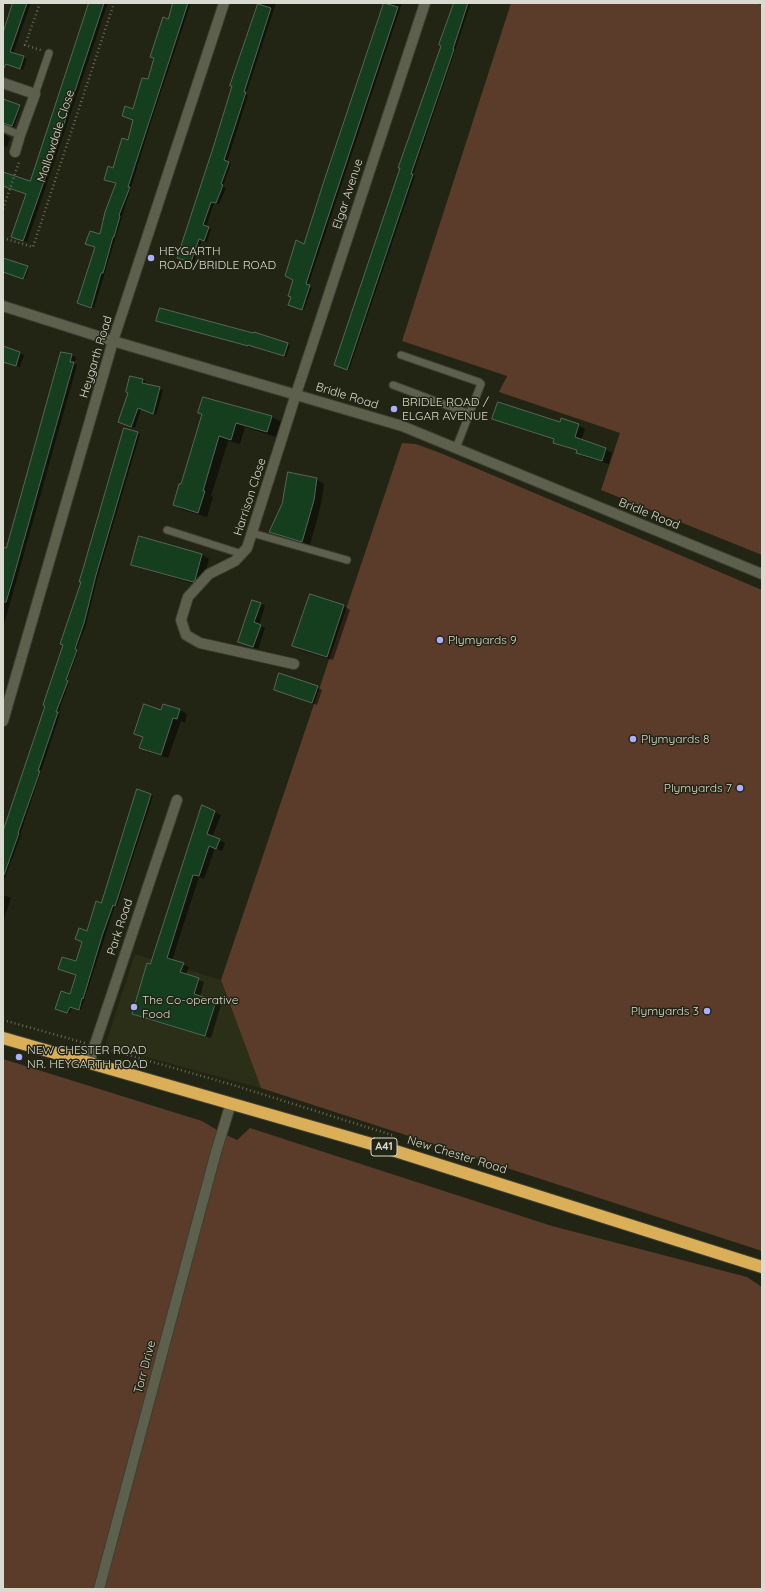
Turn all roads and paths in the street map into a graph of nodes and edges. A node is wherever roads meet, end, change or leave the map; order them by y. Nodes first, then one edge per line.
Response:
1 (40, 3) edge
2 (114, 3) edge
3 (224, 3) edge
4 (425, 3) edge
5 (49, 53) joint
6 (3, 83) edge
7 (35, 94) junction
8 (3, 128) edge
9 (20, 134) junction
10 (15, 152) joint
11 (5, 200) edge
12 (3, 209) edge
13 (3, 238) edge
14 (3, 306) edge
15 (113, 341) junction
16 (401, 355) dead end
17 (393, 385) dead end
18 (296, 394) junction
19 (470, 414) junction
20 (456, 448) junction
21 (167, 530) dead end
22 (252, 533) junction
23 (242, 554) junction
24 (348, 560) dead end
25 (762, 574) edge
26 (294, 664) dead end
27 (4, 716) edge
28 (177, 800) dead end
29 (3, 1038) edge
30 (89, 1062) junction
31 (231, 1103) junction
32 (762, 1267) edge
33 (99, 1589) edge

1 - 5 path
2 - 13 path, Mallowdale Close
3 - 15 street, Heygarth Road
4 - 18 street, Elgar Avenue
5 - 7 lane
6 - 7 street
7 - 9 street
8 - 9 lane
9 - 10 street
10 - 11 path
11 - 12 path
14 - 15 street, Bridle Road
15 - 18 street, Bridle Road
15 - 27 street, Heygarth Road
16 - 19 lane
17 - 19 lane
18 - 20 street, Bridle Road
18 - 22 street, Harrison Close
19 - 20 lane
20 - 25 street, Bridle Road
21 - 23 lane
22 - 23 street, Harrison Close
22 - 24 lane
23 - 26 street, Harrison Close
28 - 30 street, Park Road
29 - 30 highway, New Chester Road / A41
30 - 31 highway, New Chester Road / A41
31 - 32 highway, New Chester Road / A41
31 - 33 street, Torr Drive

